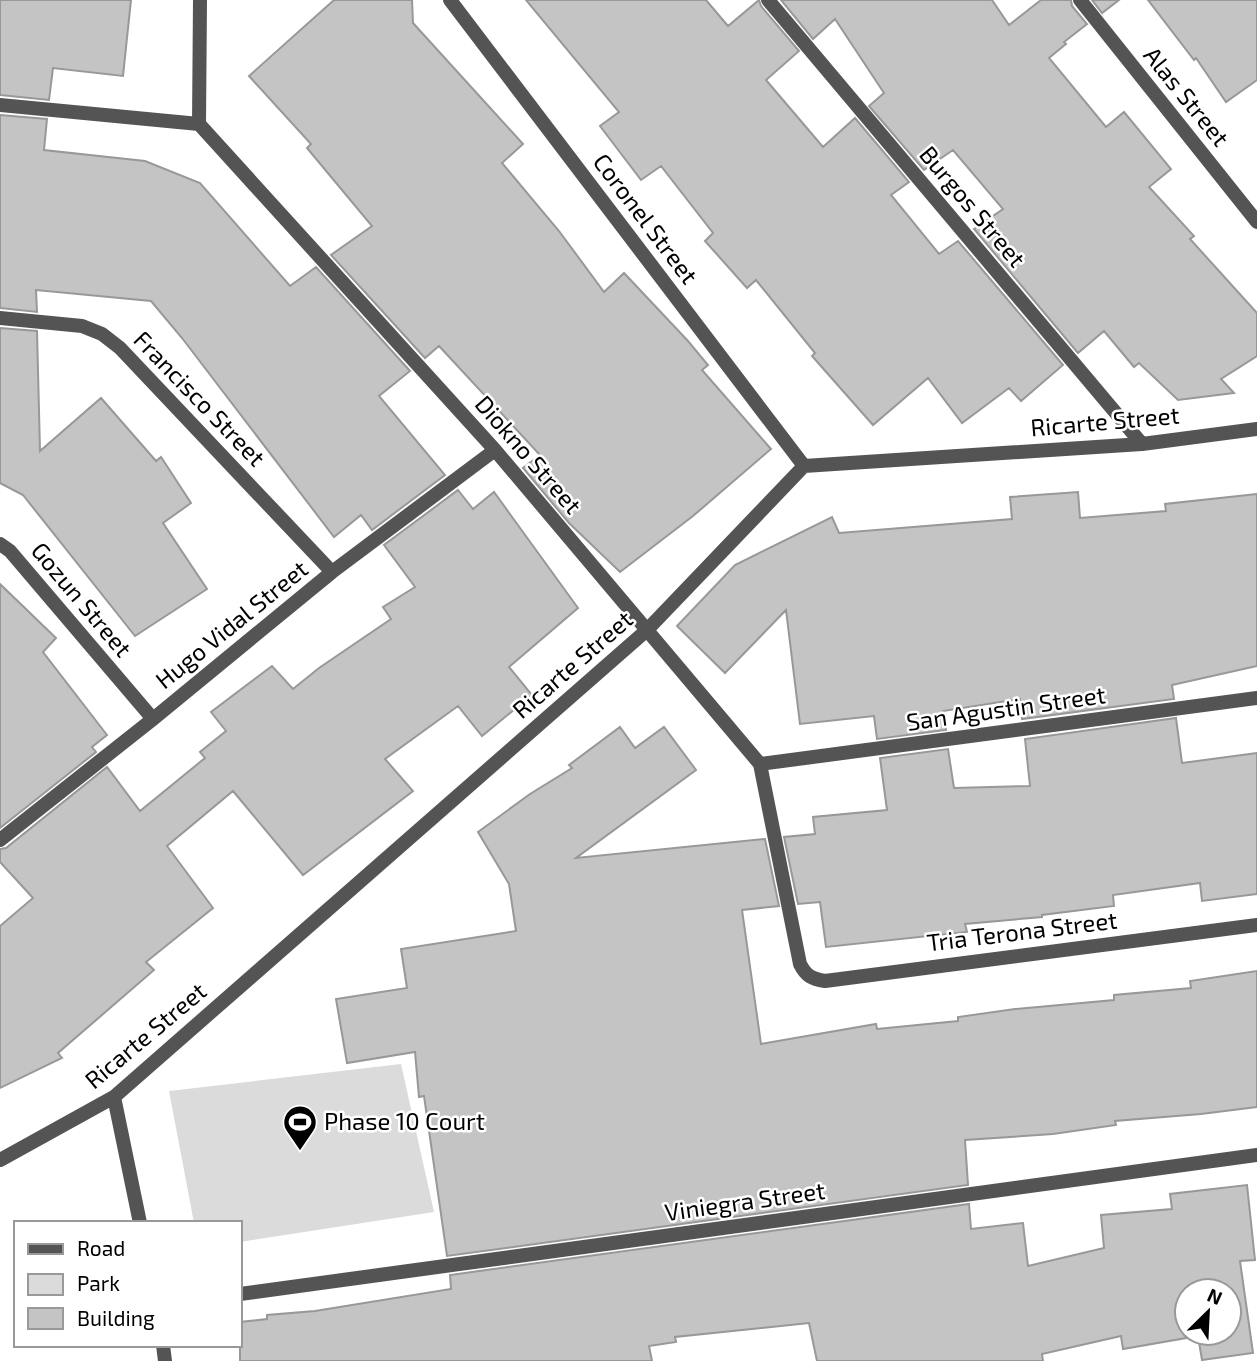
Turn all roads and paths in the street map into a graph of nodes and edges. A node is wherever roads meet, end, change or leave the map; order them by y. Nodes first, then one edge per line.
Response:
1 (200, 0) edge
2 (450, 0) edge
3 (768, 0) edge
4 (1080, 0) edge
5 (0, 105) edge
6 (199, 124) junction
7 (1257, 222) edge
8 (0, 318) edge
9 (1257, 429) edge
10 (1142, 444) junction
11 (495, 450) junction
12 (804, 466) junction
13 (0, 544) edge
14 (332, 572) junction
15 (647, 631) junction
16 (1257, 698) edge
17 (153, 719) junction
18 (760, 764) junction
19 (0, 840) edge
20 (1257, 925) edge
21 (800, 964) joint
22 (114, 1097) junction
23 (1257, 1155) edge
24 (0, 1160) edge
25 (140, 1221) edge
26 (242, 1294) edge

1 - 6 street
2 - 12 street, Coronel Street
3 - 10 street, Burgos Street
4 - 7 street, Alas Street
5 - 6 street
6 - 11 street, Diokno Street
8 - 14 street, Francisco Street
9 - 10 street, Ricarte Street
10 - 12 street, Ricarte Street
11 - 14 street, Hugo Vidal Street
11 - 15 street, Diokno Street
12 - 15 street, Ricarte Street
13 - 17 street, Gozun Street
14 - 17 street, Hugo Vidal Street
15 - 18 street, Diokno Street
15 - 22 street, Ricarte Street
16 - 18 street, San Agustin Street
17 - 19 street, Hugo Vidal Street
18 - 21 street, Diokno Street
20 - 21 street, Tria Terona Street
22 - 24 street, Ricarte Street
22 - 25 street
23 - 26 street, Viniegra Street

